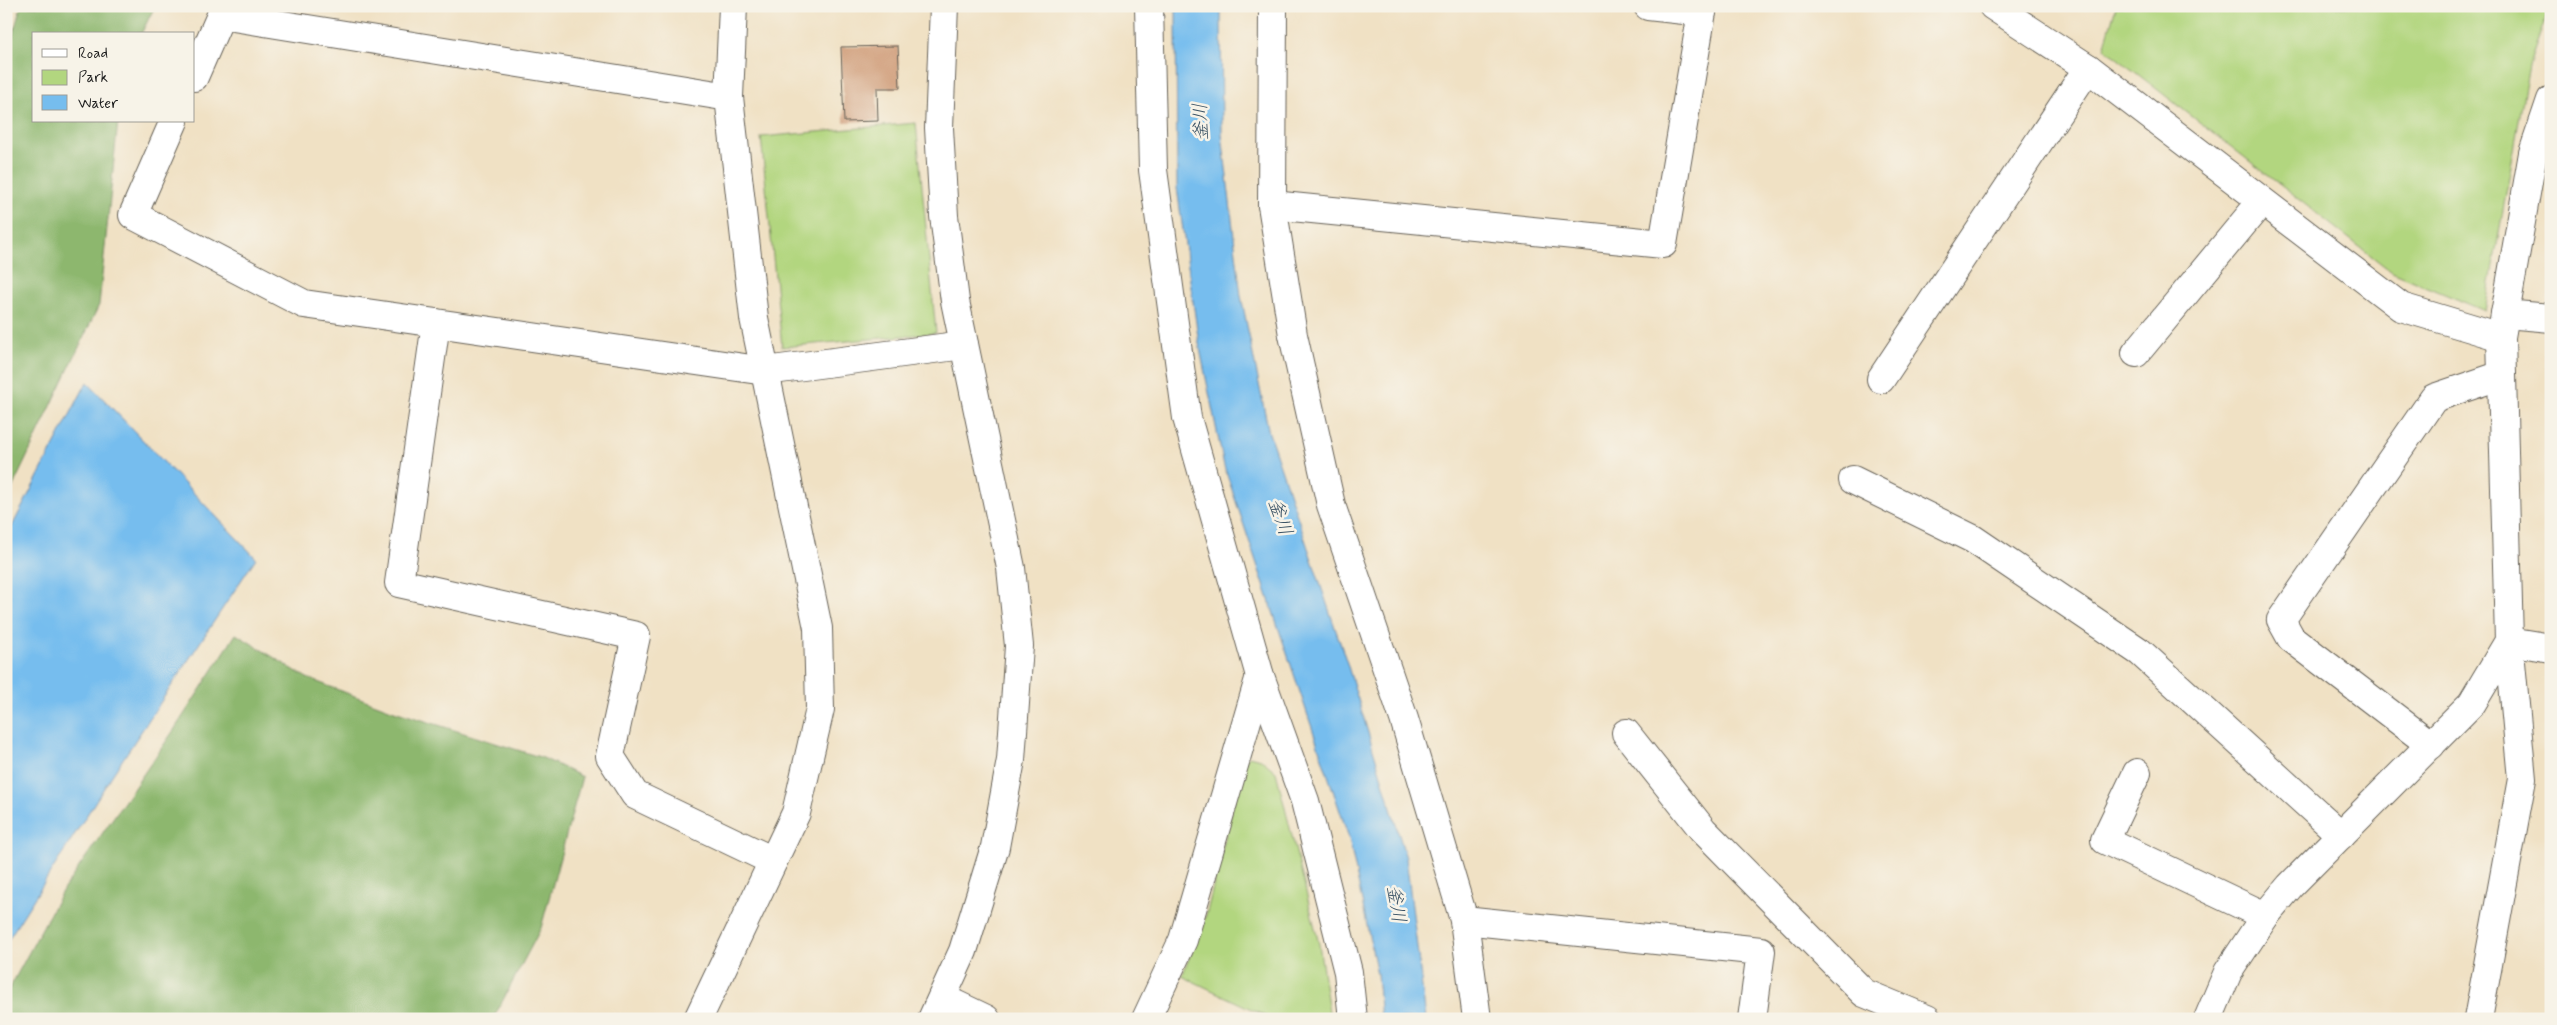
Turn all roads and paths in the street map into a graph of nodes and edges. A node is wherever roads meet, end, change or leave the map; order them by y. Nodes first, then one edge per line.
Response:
1 (733, 6) edge
2 (944, 6) edge
3 (1149, 6) edge
4 (1273, 6) edge
5 (1648, 6) edge
6 (1993, 6) edge
7 (1702, 9) edge
8 (223, 10) edge
9 (2088, 68) junction
10 (195, 75) edge
11 (729, 97) junction
12 (2551, 100) edge
13 (174, 122) edge
14 (2261, 202) junction
15 (1272, 205) junction
16 (2551, 318) edge
17 (436, 323) junction
18 (2503, 326) junction
19 (964, 344) junction
20 (2136, 353) dead end
21 (765, 371) junction
22 (2502, 374) junction
23 (1881, 379) dead end
24 (1853, 480) dead end
25 (2509, 641) junction
26 (2551, 648) edge
27 (1260, 676) junction
28 (1626, 733) dead end
29 (2431, 745) junction
30 (2137, 773) dead end
31 (2341, 835) junction
32 (773, 861) junction
33 (2265, 916) junction
34 (1464, 920) junction
35 (937, 1008) edge
36 (698, 1019) edge
37 (986, 1019) edge
38 (1146, 1019) edge
39 (1353, 1019) edge
40 (1478, 1019) edge
41 (1752, 1019) edge
42 (1927, 1019) edge
43 (2208, 1019) edge
44 (2478, 1019) edge

1 - 11 street
2 - 19 street
3 - 27 street
4 - 15 street
5 - 7 street
6 - 9 street
7 - 15 street
8 - 10 street
8 - 11 street
9 - 14 street
9 - 23 street
11 - 21 street
12 - 18 street
13 - 17 street
14 - 18 street
14 - 20 street
15 - 34 street
16 - 18 street
17 - 21 street
17 - 32 street
18 - 22 street
19 - 21 street
19 - 35 street
21 - 32 street
22 - 25 street
22 - 29 street
24 - 31 street
25 - 26 street
25 - 29 street
25 - 44 street
27 - 38 street
27 - 39 street
28 - 42 street
29 - 31 street
30 - 33 street
31 - 33 street
32 - 36 street
33 - 43 street
34 - 40 street
34 - 41 street
35 - 37 street

